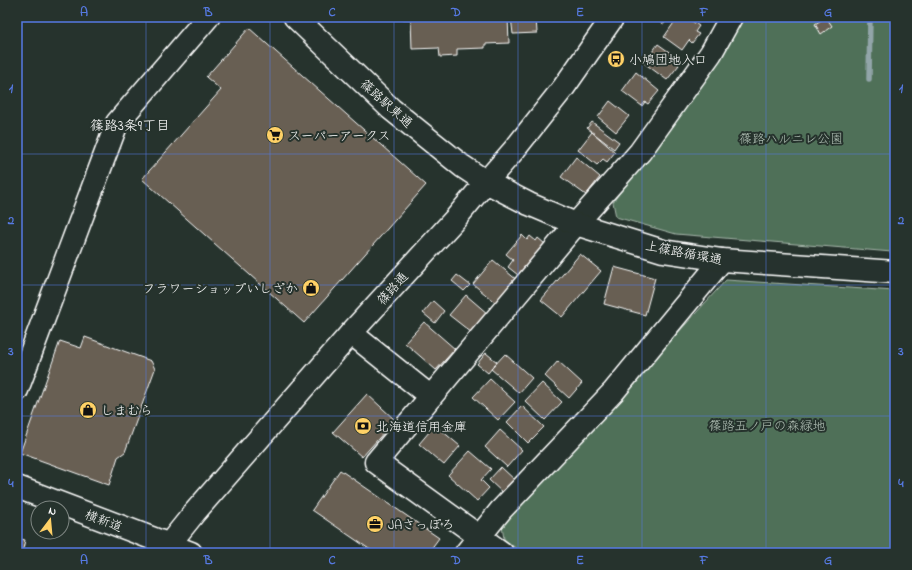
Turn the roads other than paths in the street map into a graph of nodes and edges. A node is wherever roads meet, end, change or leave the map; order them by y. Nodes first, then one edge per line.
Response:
1 (208, 17) edge
2 (295, 17) edge
3 (613, 17) edge
4 (731, 17) edge
5 (486, 182) junction
6 (576, 224) junction
7 (722, 260) junction
8 (895, 272) edge
9 (351, 333) junction
10 (17, 390) edge
11 (431, 397) junction
12 (17, 487) edge
13 (472, 545) edge
14 (165, 549) edge
15 (191, 553) edge
16 (502, 553) edge

1 - 10 street
2 - 5 street, 篠路駅東通
3 - 5 street, 篠路通
4 - 6 street
5 - 6 street, 上篠路循環通
5 - 9 street, 篠路通
6 - 7 street, 上篠路循環通
6 - 11 street
7 - 8 street, 上篠路循環通
7 - 13 street
9 - 11 street
9 - 14 street, 篠路通
11 - 13 street
12 - 14 street, 横新道
13 - 16 street
14 - 15 street, 横新道

